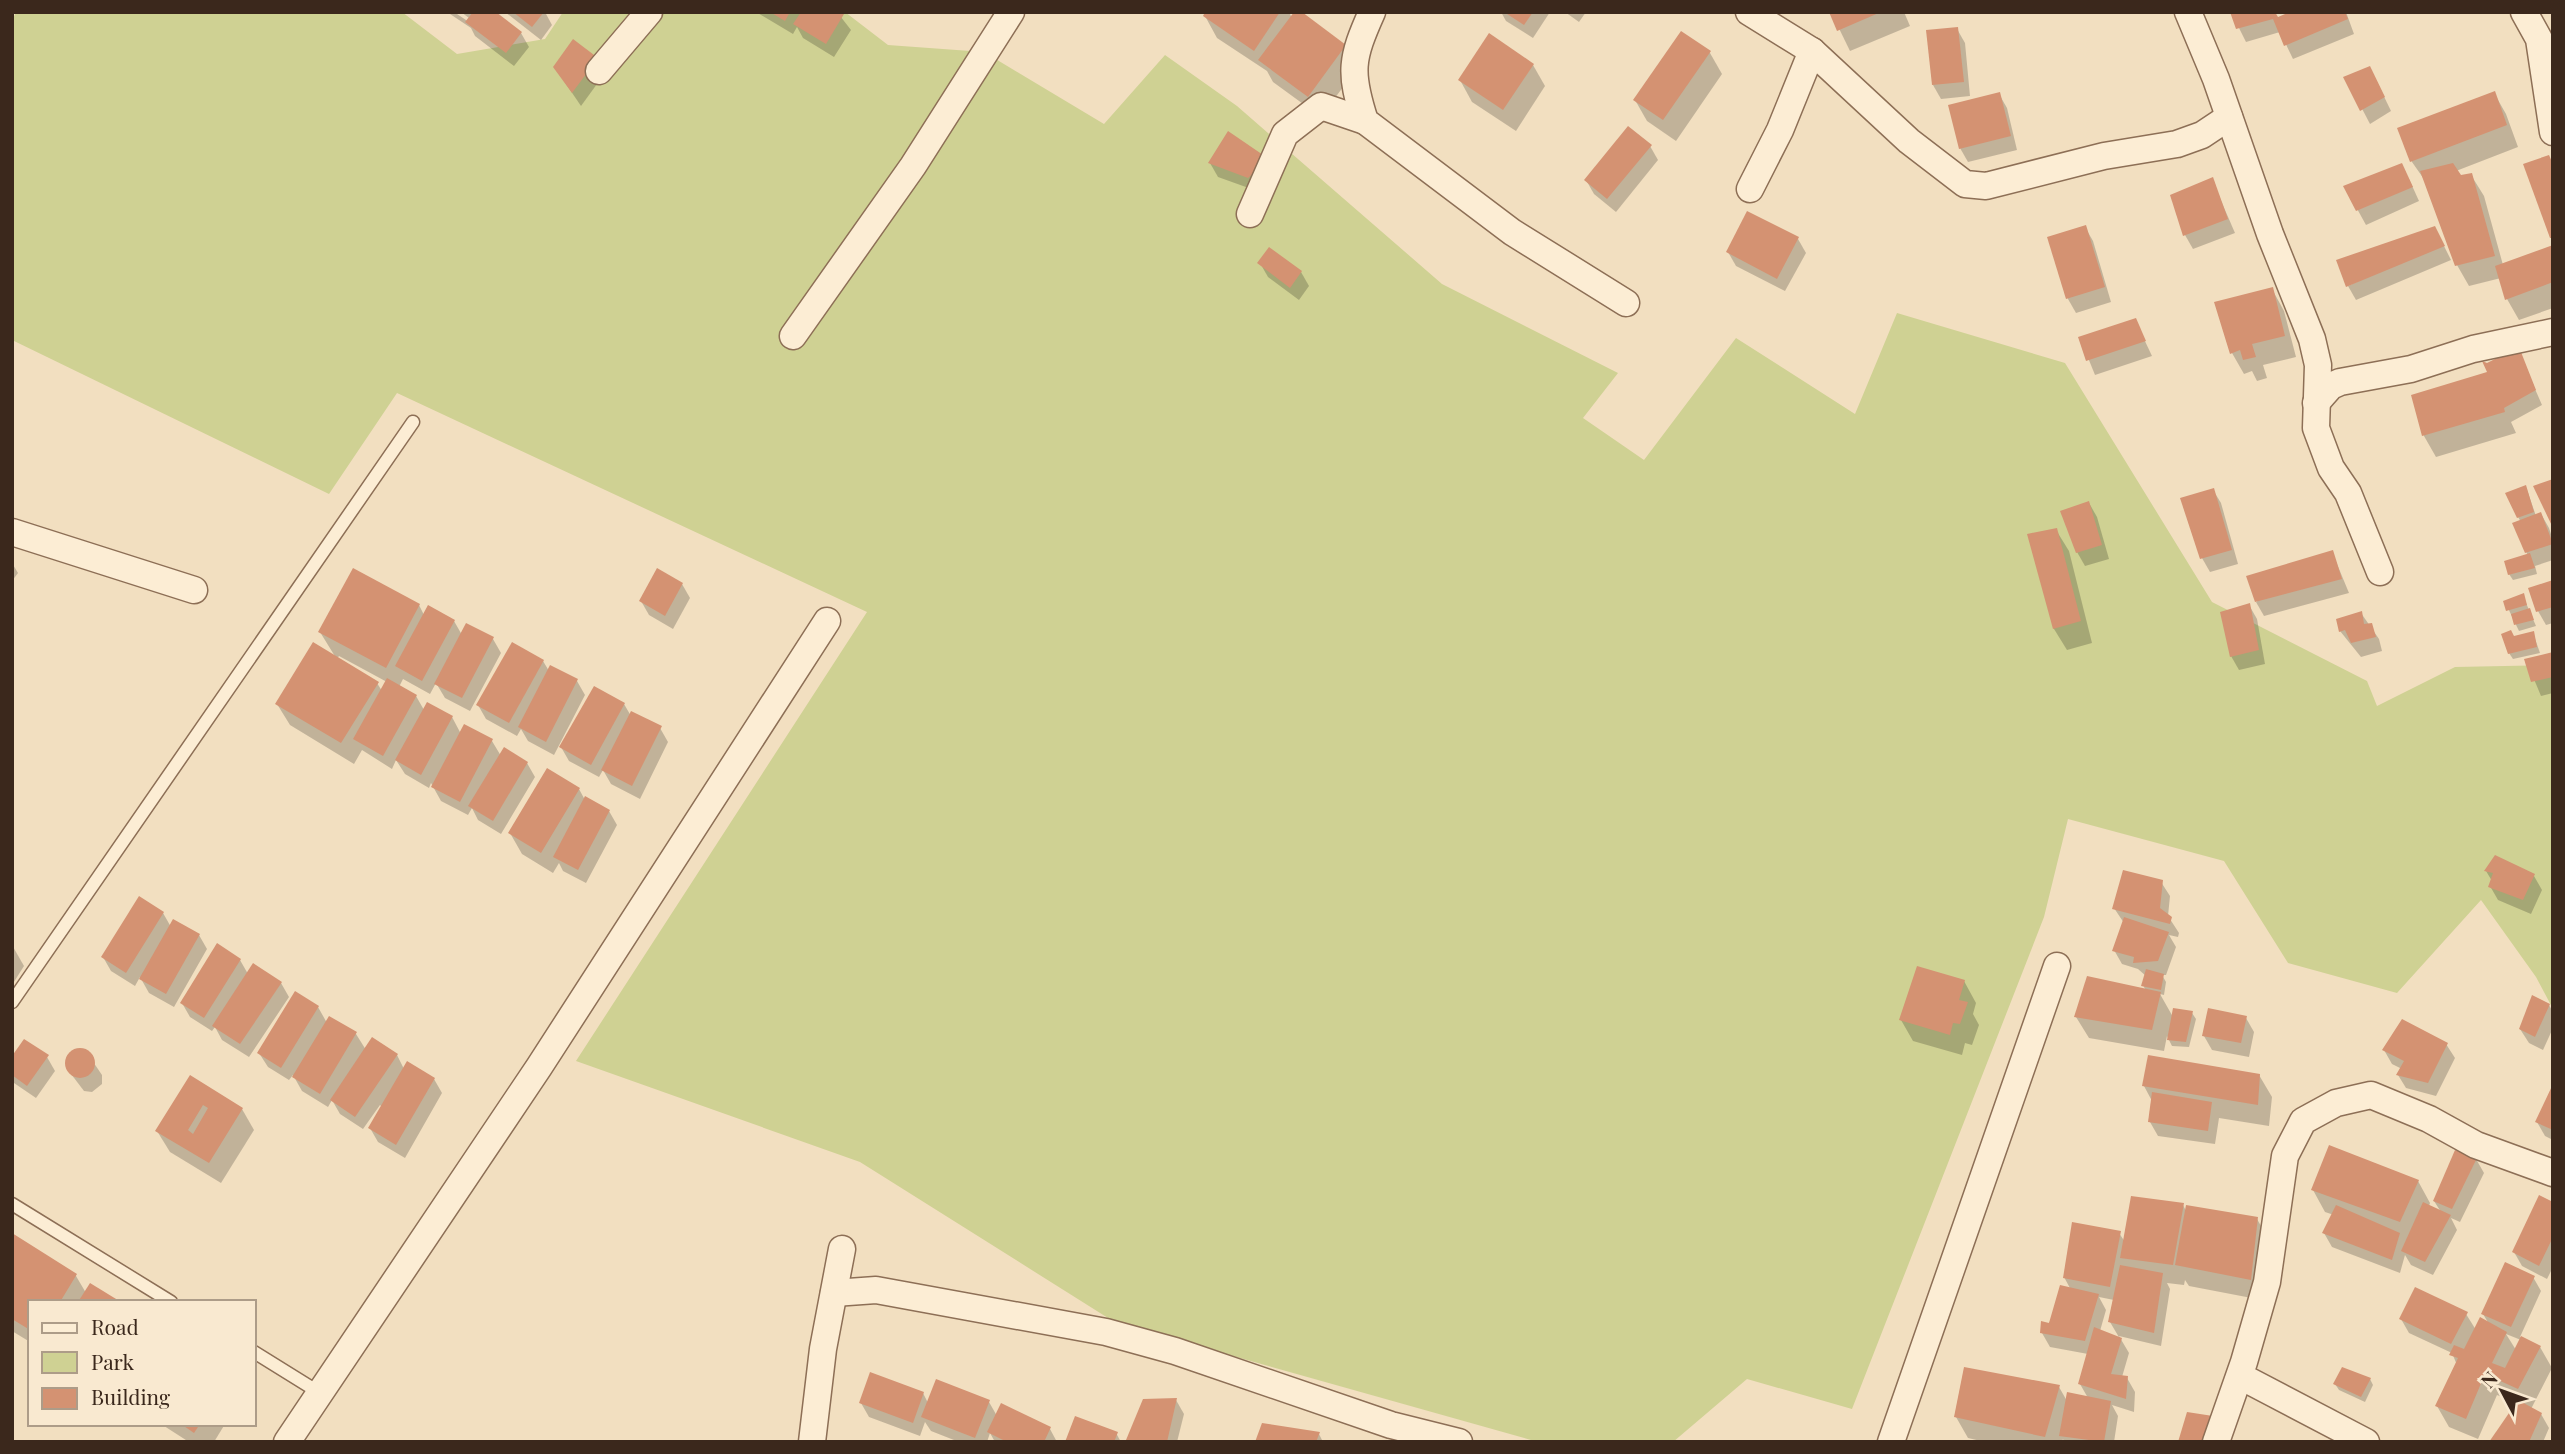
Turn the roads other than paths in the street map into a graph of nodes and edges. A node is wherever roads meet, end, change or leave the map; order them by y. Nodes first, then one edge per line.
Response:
1 (649, 12) edge
2 (1011, 12) edge
3 (1372, 12) edge
4 (1749, 12) edge
5 (2188, 12) edge
6 (2524, 12) edge
7 (1812, 51) junction
8 (598, 71) dead end
9 (2229, 117) junction
10 (1365, 121) junction
11 (2553, 132) edge
12 (1750, 188) dead end
13 (1250, 214) dead end
14 (1626, 303) dead end
15 (2553, 332) edge
16 (793, 336) dead end
17 (2316, 403) junction
18 (413, 422) dead end
19 (12, 531) edge
20 (2379, 572) dead end
21 (194, 590) dead end
22 (827, 621) dead end
23 (2057, 966) dead end
24 (12, 1002) edge
25 (2553, 1173) edge
26 (12, 1204) edge
27 (842, 1250) dead end
28 (834, 1293) junction
29 (169, 1300) edge
30 (256, 1353) edge
31 (2240, 1376) junction
32 (320, 1392) junction
33 (287, 1442) edge
34 (812, 1442) edge
35 (1459, 1442) edge
36 (1891, 1442) edge
37 (2216, 1442) edge
38 (2366, 1442) edge

1 - 8 street
2 - 16 street
3 - 10 street
4 - 7 street
5 - 9 street
6 - 11 street
7 - 9 street
7 - 12 street
9 - 17 street
10 - 13 street
10 - 14 street
15 - 17 street
17 - 20 street
18 - 24 lane
19 - 21 street
22 - 32 street
23 - 36 street
25 - 31 street
26 - 29 lane
27 - 28 street
28 - 34 street
28 - 35 street
30 - 32 lane
31 - 37 street
31 - 38 street
32 - 33 street

